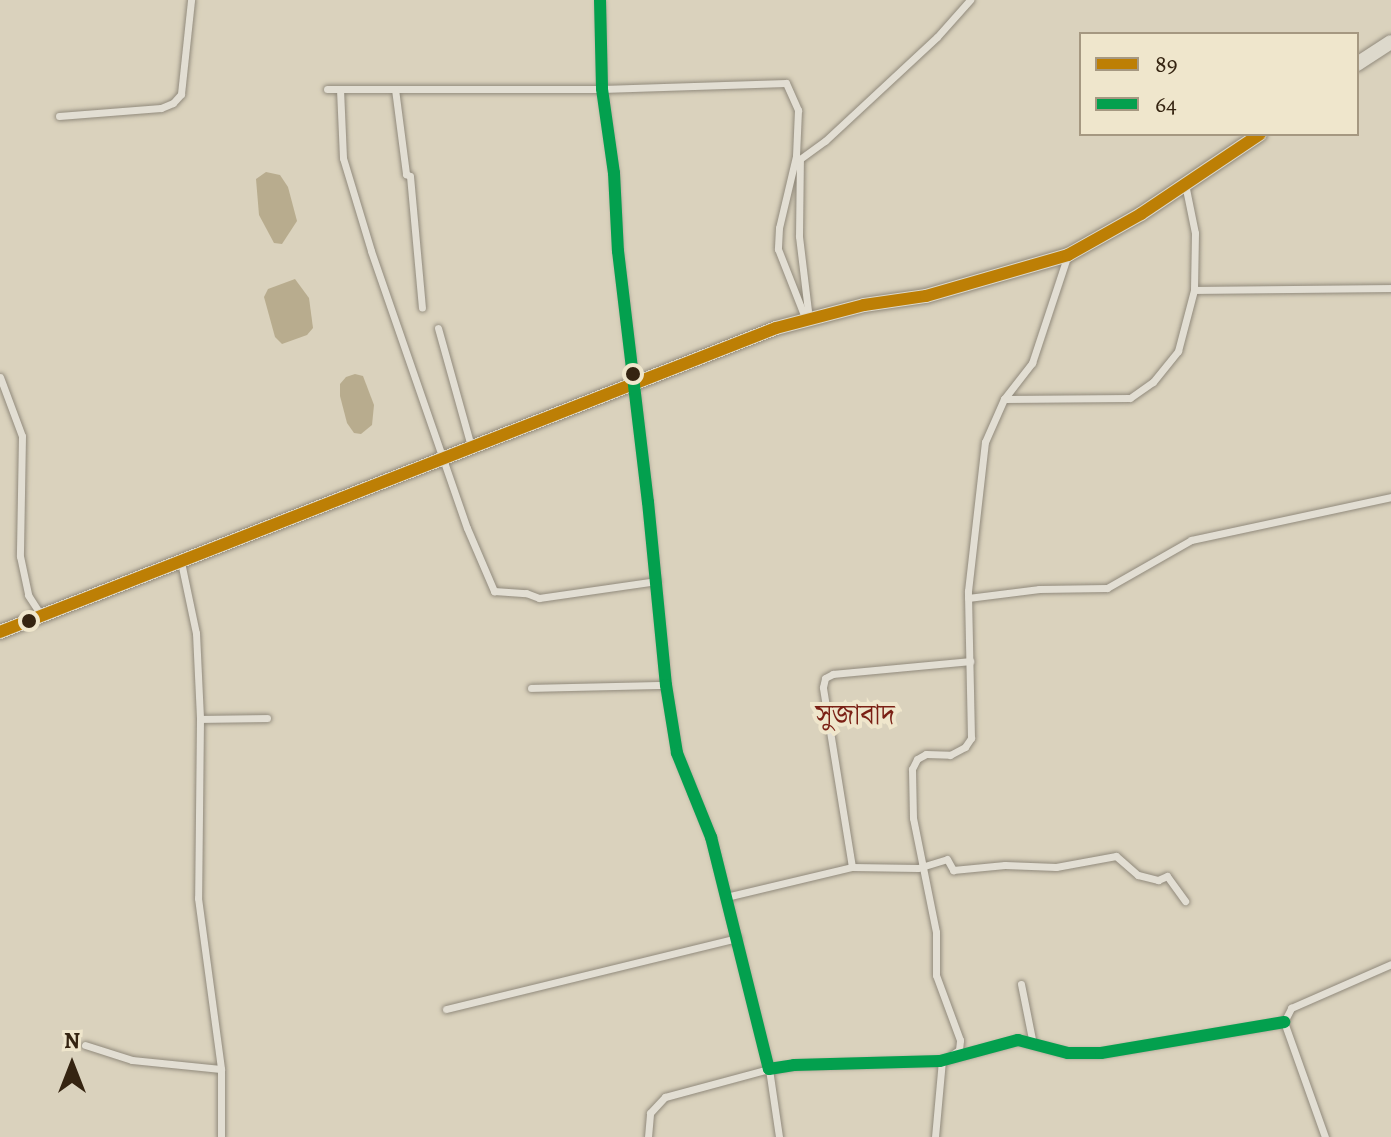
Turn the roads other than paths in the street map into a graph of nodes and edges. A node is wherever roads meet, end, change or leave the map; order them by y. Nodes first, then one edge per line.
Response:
1 (191, 0) edge
2 (600, 0) edge
3 (970, 0) edge
4 (1391, 42) edge
5 (1359, 63) edge
6 (327, 89) dead end
7 (340, 89) junction
8 (395, 89) junction
9 (602, 89) junction
10 (59, 116) dead end
11 (1257, 136) edge
12 (1185, 184) junction
13 (1068, 255) junction
14 (1391, 288) edge
15 (1194, 290) junction
16 (422, 307) dead end
17 (808, 320) junction
18 (438, 328) dead end
19 (0, 377) edge
20 (632, 383) junction
21 (1004, 399) junction
22 (471, 446) junction
23 (444, 457) junction
24 (1391, 497) edge
25 (181, 562) junction
26 (657, 581) junction
27 (968, 598) junction
28 (41, 615) junction
29 (0, 632) edge
30 (970, 661) junction
31 (666, 685) junction
32 (531, 688) dead end
33 (267, 718) dead end
34 (200, 719) junction
35 (924, 863) junction
36 (852, 867) junction
37 (726, 897) junction
38 (1185, 901) dead end
39 (737, 938) junction
40 (1391, 964) edge
41 (1021, 984) dead end
42 (446, 1009) dead end
43 (1284, 1022) junction
44 (1033, 1044) junction
45 (85, 1045) dead end
46 (940, 1061) junction
47 (221, 1069) junction
48 (769, 1069) junction
49 (221, 1137) edge
50 (648, 1137) edge
51 (779, 1137) edge
52 (935, 1137) edge
53 (1325, 1137) edge

1 - 10 street
2 - 9 street
3 - 17 street
4 - 5 highway
6 - 7 street
7 - 8 street
7 - 23 street
8 - 9 street
8 - 16 street
9 - 17 street
9 - 20 street
11 - 12 highway
12 - 13 highway
12 - 15 street
13 - 17 highway
13 - 21 street
14 - 15 street
15 - 21 street
17 - 20 highway
18 - 22 street
19 - 28 street
20 - 22 highway
20 - 26 street
21 - 27 street
22 - 23 highway
23 - 25 highway
23 - 26 street
24 - 27 street
25 - 28 highway
25 - 34 street
26 - 31 street
27 - 30 street
28 - 29 highway
30 - 35 street
30 - 36 street
31 - 32 street
31 - 37 street
33 - 34 street
34 - 47 street
35 - 36 street
35 - 38 street
35 - 46 street
36 - 37 street
37 - 39 street
39 - 42 street
39 - 48 street
40 - 43 street
41 - 44 street
43 - 44 street
43 - 53 street
44 - 46 street
45 - 47 street
46 - 48 street
46 - 52 street
47 - 49 street
48 - 50 street
48 - 51 street

